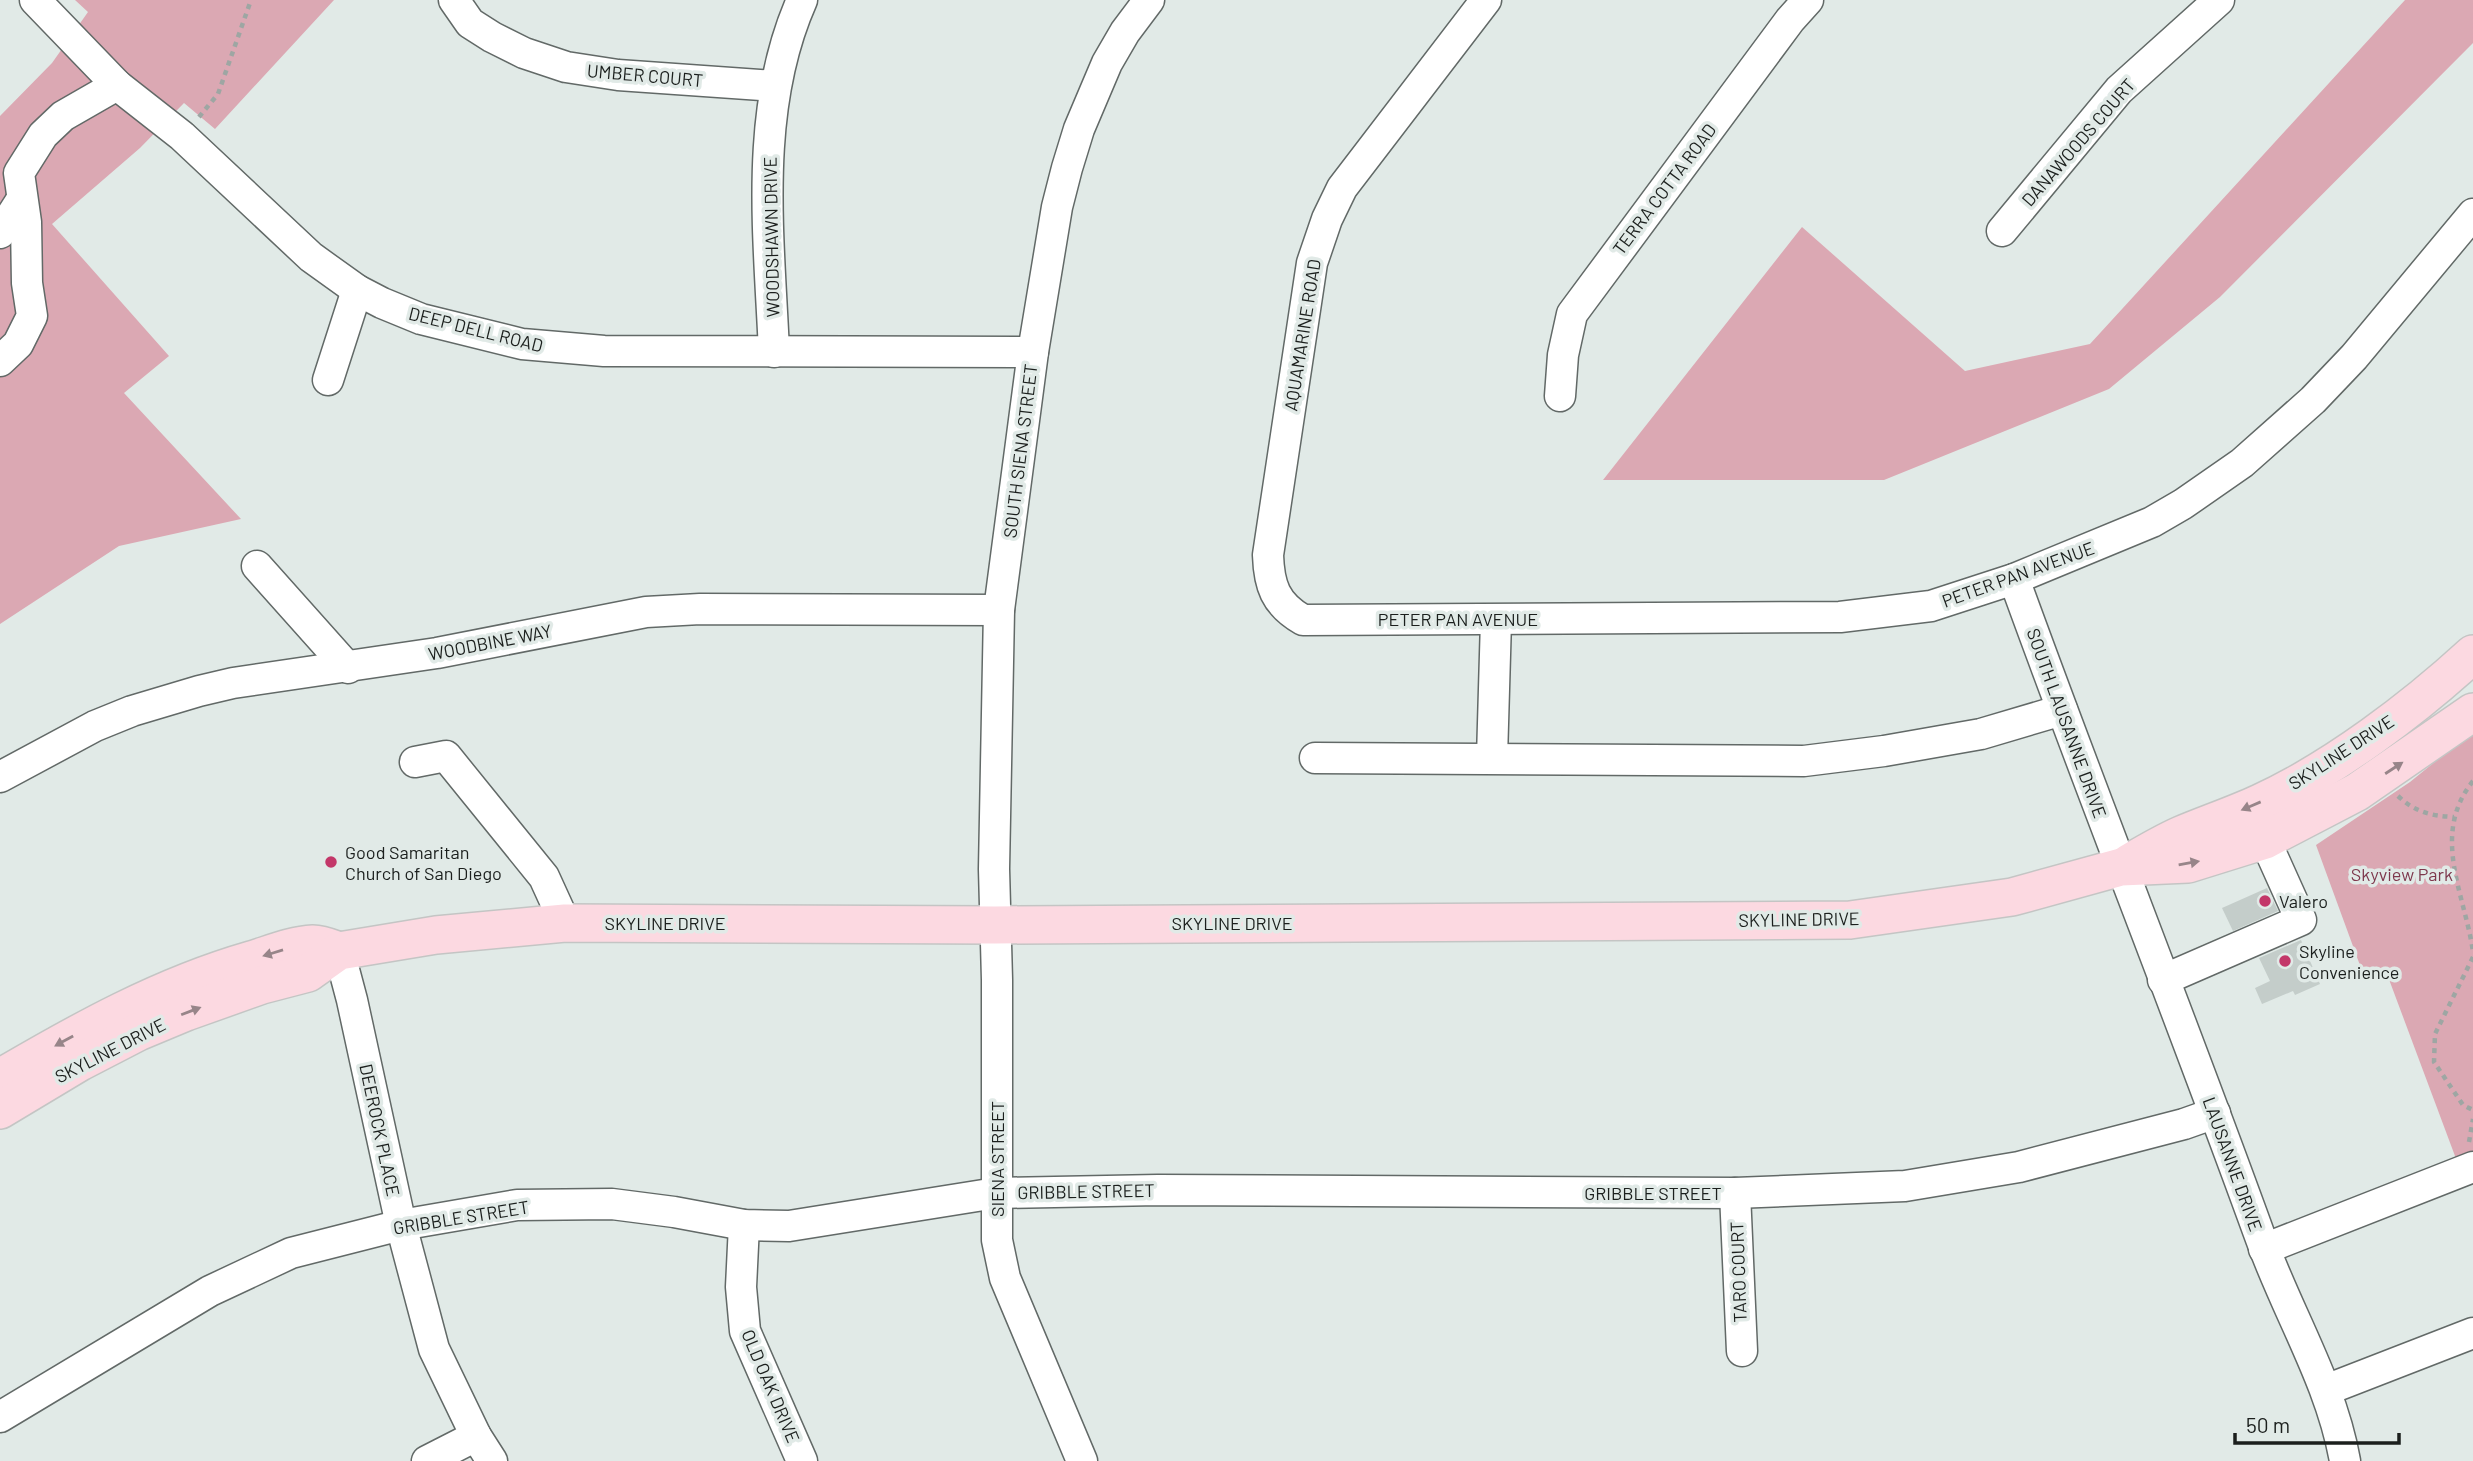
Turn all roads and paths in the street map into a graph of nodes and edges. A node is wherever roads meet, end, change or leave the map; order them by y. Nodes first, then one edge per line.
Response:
1 (35, 0) edge
2 (251, 0) edge
3 (454, 0) edge
4 (802, 0) edge
5 (1149, 0) edge
6 (1486, 0) edge
7 (1808, 0) edge
8 (2219, 0) edge
9 (117, 85) junction
10 (775, 86) junction
11 (182, 136) junction
12 (22, 199) junction
13 (2473, 214) edge
14 (2003, 231) dead end
15 (0, 233) edge
16 (357, 290) junction
17 (774, 352) junction
18 (1033, 352) junction
19 (0, 361) edge
20 (328, 380) dead end
21 (1560, 396) dead end
22 (1268, 555) joint
23 (257, 566) dead end
24 (2014, 579) junction
25 (999, 610) junction
26 (1496, 620) junction
27 (2473, 654) edge
28 (348, 668) junction
29 (2062, 710) junction
30 (2473, 712) edge
31 (1315, 758) dead end
32 (1492, 758) junction
33 (415, 762) dead end
34 (0, 777) edge
35 (2473, 781) edge
36 (2396, 794) dead end
37 (2454, 817) junction
38 (2265, 840) junction
39 (2121, 867) junction
40 (565, 923) junction
41 (995, 925) junction
42 (339, 951) junction
43 (2473, 951) edge
44 (2473, 957) edge
45 (2163, 980) junction
46 (0, 1078) edge
47 (0, 1110) edge
48 (2473, 1110) edge
49 (2215, 1114) junction
50 (2473, 1119) edge
51 (2473, 1154) edge
52 (2473, 1167) edge
53 (996, 1193) junction
54 (1735, 1194) junction
55 (401, 1225) junction
56 (744, 1225) junction
57 (2264, 1249) junction
58 (2473, 1333) edge
59 (1742, 1351) dead end
60 (2326, 1390) junction
61 (0, 1416) edge
62 (476, 1436) junction
63 (428, 1461) edge
64 (492, 1461) edge
65 (802, 1461) edge
66 (1082, 1461) edge
67 (2345, 1461) edge

1 - 9 street, DEEP DELL ROAD
2 - 11 path
3 - 10 street, UMBER COURT
4 - 10 street, WOODSHAWN DRIVE
5 - 18 street, SOUTH SIENA STREET
6 - 22 street, AQUAMARINE ROAD
7 - 21 street, TERRA COTTA ROAD
8 - 14 street, DANAWOODS COURT
9 - 11 street, DEEP DELL ROAD
9 - 12 street
10 - 17 street, WOODSHAWN DRIVE
11 - 16 street, DEEP DELL ROAD
12 - 15 street
12 - 19 street
13 - 24 street, PETER PAN AVENUE
16 - 17 street, DEEP DELL ROAD
16 - 20 street
17 - 18 street, DEEP DELL ROAD
18 - 25 street, SOUTH SIENA STREET
22 - 26 street, PETER PAN AVENUE
23 - 28 street
24 - 26 street, PETER PAN AVENUE
24 - 29 street, SOUTH LAUSANNE DRIVE
25 - 28 street, WOODBINE WAY
25 - 41 street, SOUTH SIENA STREET
26 - 32 street
27 -> 39 main road, SKYLINE DRIVE
28 - 34 street, WOODBINE WAY
29 - 32 street
29 - 39 street, SOUTH LAUSANNE DRIVE
38 -> 30 main road, SKYLINE DRIVE
31 - 32 street
33 - 40 street
35 - 37 path
36 - 37 path
37 - 43 path
39 -> 38 main road, SKYLINE DRIVE
38 - 45 street
39 - 41 main road, SKYLINE DRIVE
39 - 45 street, LAUSANNE DRIVE
40 - 41 main road, SKYLINE DRIVE
40 - 42 main road, SKYLINE DRIVE
41 - 53 street, SIENA STREET
42 -> 46 main road, SKYLINE DRIVE
47 -> 42 main road, SKYLINE DRIVE
42 - 55 street, DEEROCK PLACE
44 - 48 path
45 - 49 street, LAUSANNE DRIVE
49 - 54 street, GRIBBLE STREET
49 - 57 street, LAUSANNE DRIVE
50 - 51 path
52 - 57 street
53 - 54 street, GRIBBLE STREET
53 - 56 street, GRIBBLE STREET
53 - 66 street, SIENA STREET
54 - 59 street, TARO COURT
55 - 56 street, GRIBBLE STREET
55 - 61 street, GRIBBLE STREET
55 - 62 street, DEEROCK PLACE
56 - 65 street, OLD OAK DRIVE
57 - 60 street, LAUSANNE DRIVE
58 - 60 street
60 - 67 street, LAUSANNE DRIVE
62 - 63 street
62 - 64 street, DEEROCK PLACE

